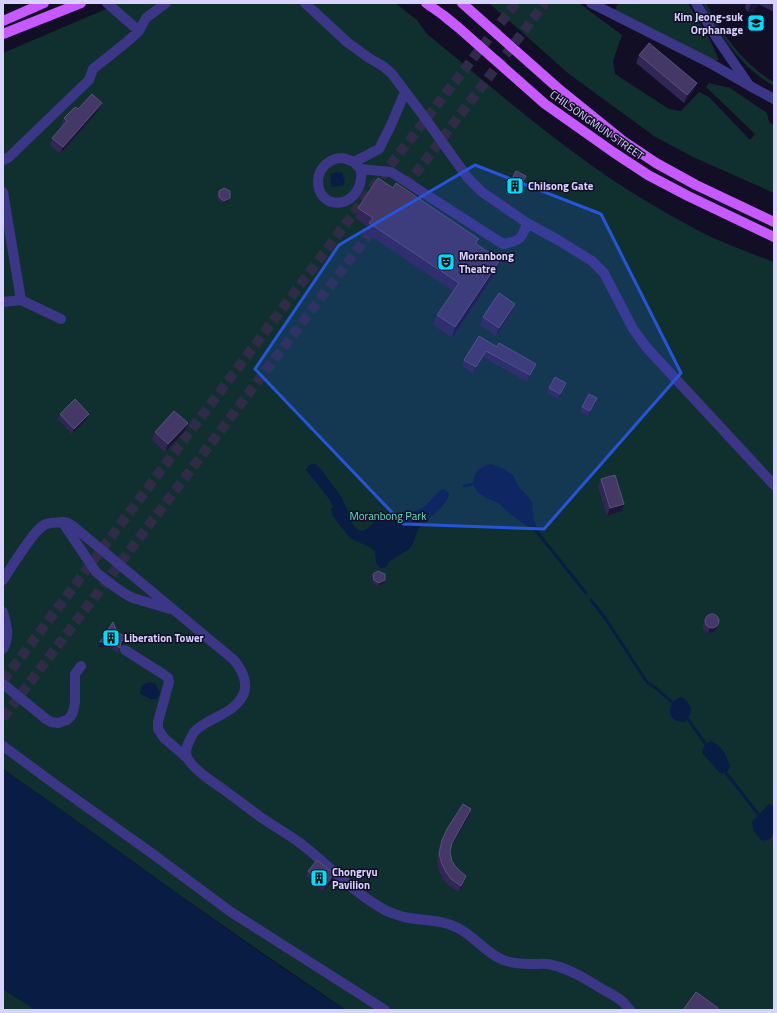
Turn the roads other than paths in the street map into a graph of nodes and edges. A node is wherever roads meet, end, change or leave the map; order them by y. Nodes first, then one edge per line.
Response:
1 (44, 3) edge
2 (81, 3) edge
3 (107, 3) edge
4 (166, 3) edge
5 (305, 3) edge
6 (426, 3) edge
7 (462, 3) edge
8 (591, 3) edge
9 (696, 3) edge
10 (3, 21) edge
11 (139, 31) junction
12 (3, 34) edge
13 (750, 86) junction
14 (405, 92) junction
15 (774, 99) edge
16 (3, 160) edge
17 (357, 166) junction
18 (3, 192) edge
19 (774, 222) edge
20 (527, 223) junction
21 (774, 237) edge
22 (21, 300) junction
23 (3, 302) edge
24 (62, 319) dead end
25 (774, 485) edge
26 (63, 522) junction
27 (3, 580) edge
28 (175, 610) junction
29 (3, 612) edge
30 (3, 649) edge
31 (125, 650) dead end
32 (81, 666) dead end
33 (3, 684) edge
34 (3, 746) edge
35 (186, 757) junction
36 (385, 1010) edge
37 (630, 1010) edge

1 - 10 main road
2 - 12 main road
3 - 11 street
4 - 11 street
5 - 14 street
6 - 21 main road, CHILSONGMUN STREET
7 - 19 main road, CHILSONGMUN STREET
8 - 13 street
9 - 13 street
11 - 16 street
13 - 15 street
14 - 17 street
14 - 20 street
17 - 17 street
17 - 20 street
18 - 22 street
20 - 25 street
22 - 23 street
22 - 24 street
26 - 27 street
26 - 28 street
26 - 28 street
28 - 35 street
29 - 30 street
31 - 35 street
32 - 33 street
34 - 36 street
35 - 37 street

